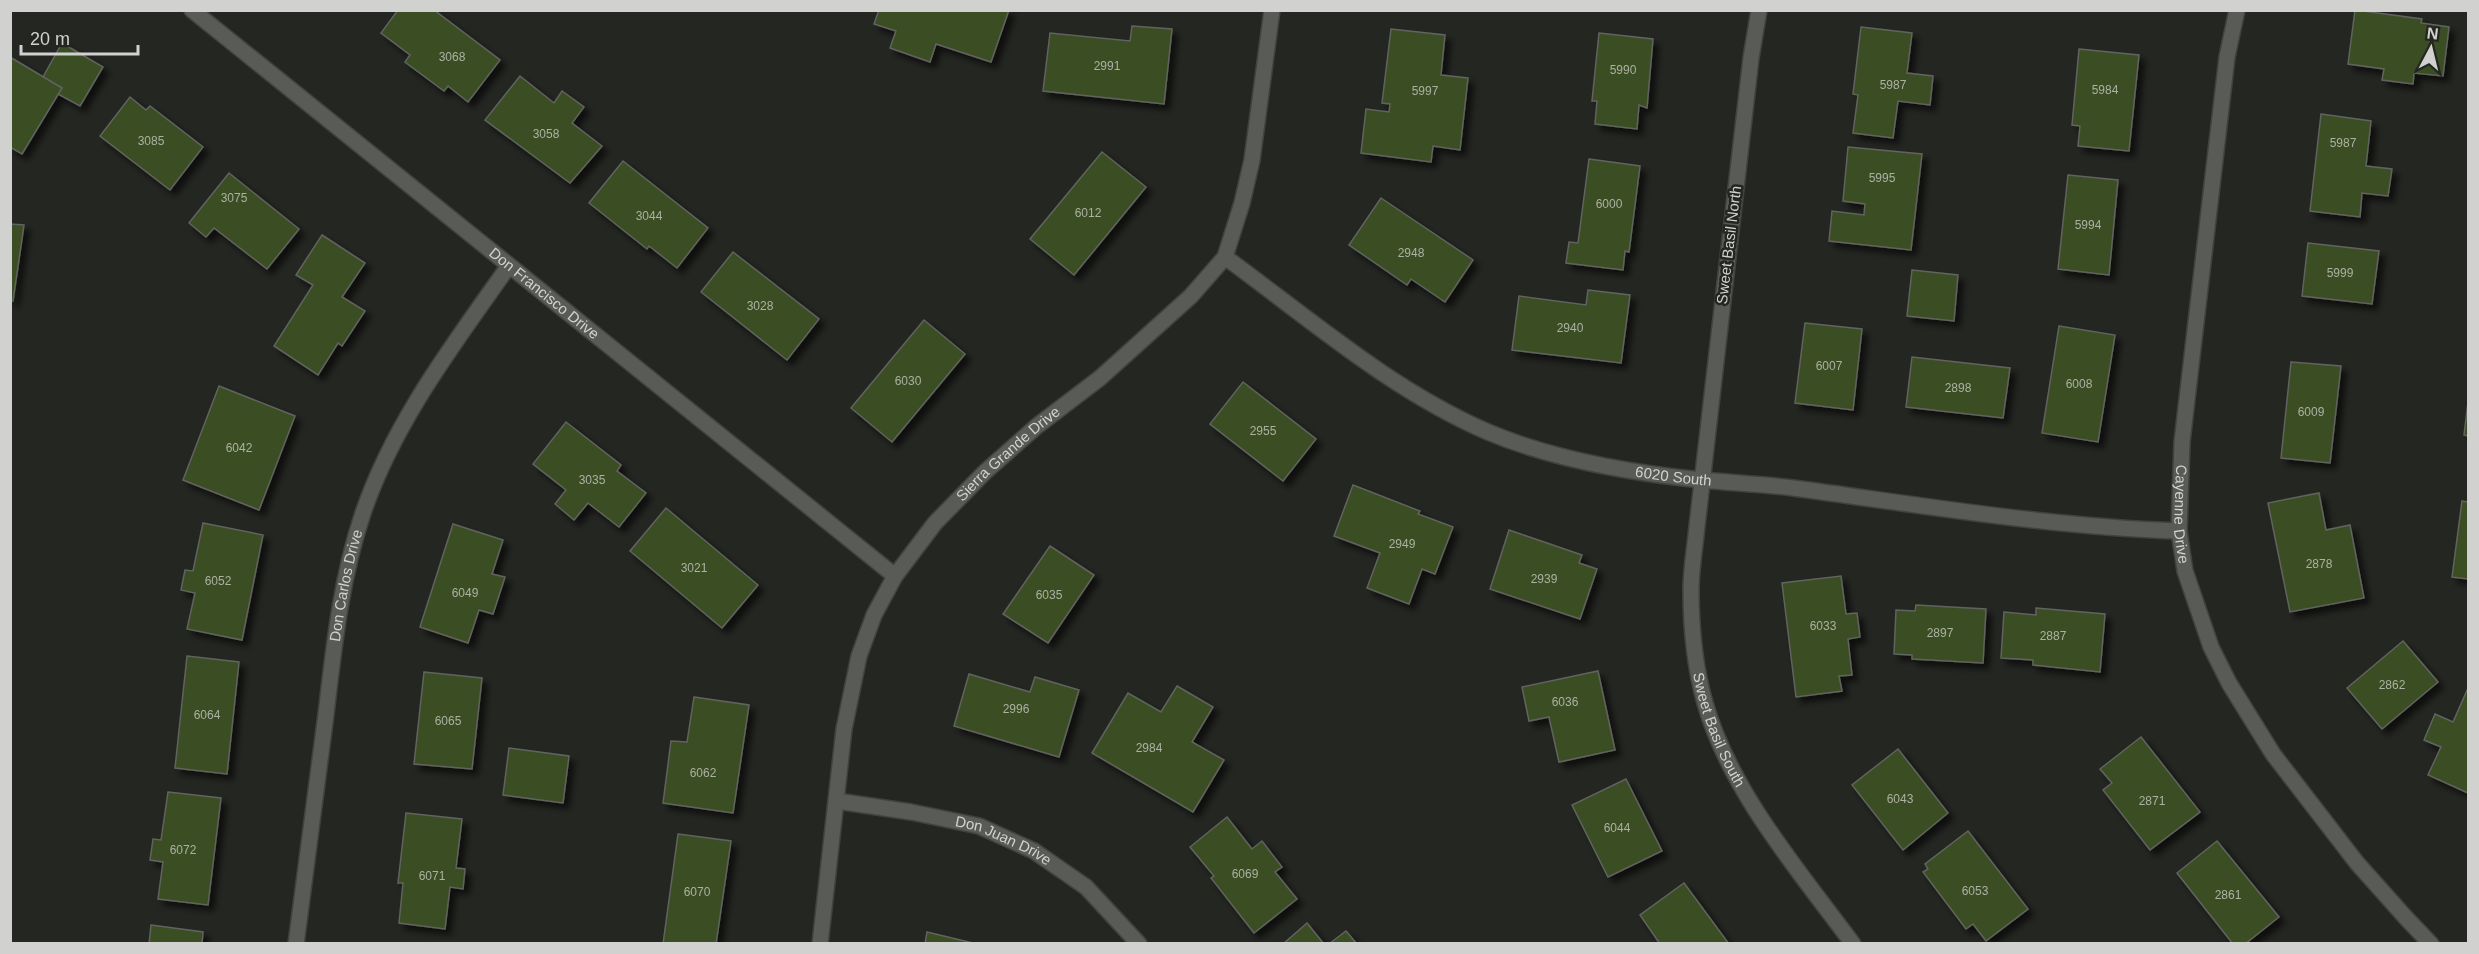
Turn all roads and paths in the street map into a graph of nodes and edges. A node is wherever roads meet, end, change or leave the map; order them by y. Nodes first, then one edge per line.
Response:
1 (192, 10) edge
2 (1272, 10) edge
3 (1759, 10) edge
4 (2237, 10) edge
5 (1225, 257) junction
6 (508, 267) junction
7 (1702, 480) junction
8 (2179, 531) junction
9 (895, 576) junction
10 (837, 801) junction
11 (296, 944) edge
12 (820, 944) edge
13 (1138, 944) edge
14 (1853, 944) edge
15 (2431, 944) edge

1 - 6 street, Don Francisco Drive
2 - 5 street, Sierra Grande Drive
3 - 7 street, Sweet Basil North
4 - 8 street, Cayenne Drive
5 - 7 street, 6020 South
5 - 9 street, Sierra Grande Drive
6 - 9 street, Don Francisco Drive
6 - 11 street, Don Carlos Drive
7 - 8 street, 6020 South
7 - 14 street, Sweet Basil South
8 - 15 street, Cayenne Drive
9 - 10 street, Sierra Grande Drive
10 - 12 street, Sierra Grande Drive
10 - 13 street, Don Juan Drive

